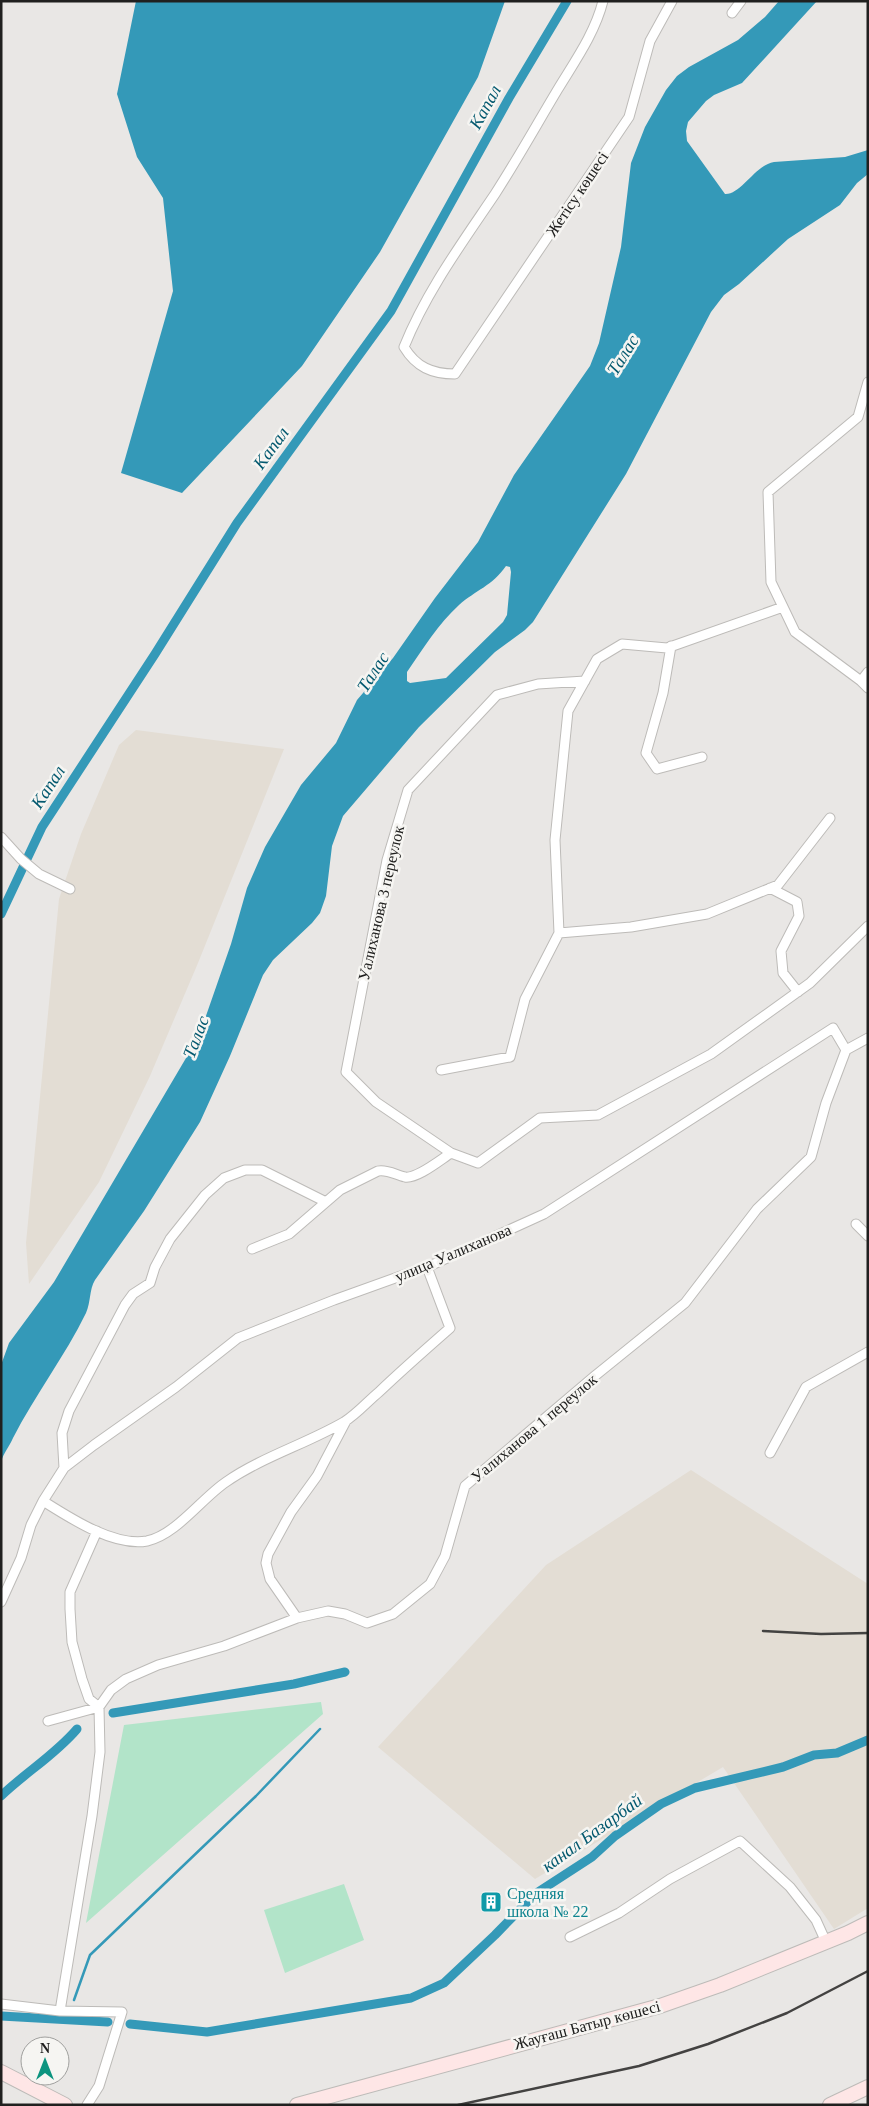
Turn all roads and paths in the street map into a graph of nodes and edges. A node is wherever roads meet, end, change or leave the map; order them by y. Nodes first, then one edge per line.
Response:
1 (603, 1) edge
2 (672, 1) edge
3 (741, 1) edge
4 (732, 13) dead end
5 (868, 382) edge
6 (783, 607) junction
7 (671, 646) junction
8 (868, 672) edge
9 (585, 681) junction
10 (861, 681) junction
11 (868, 688) edge
12 (702, 757) dead end
13 (830, 818) dead end
14 (1, 837) edge
15 (770, 888) junction
16 (70, 889) dead end
17 (868, 926) edge
18 (559, 934) junction
19 (798, 992) junction
20 (868, 1038) edge
21 (846, 1050) junction
22 (441, 1070) dead end
23 (451, 1153) junction
24 (324, 1202) junction
25 (856, 1224) dead end
26 (868, 1236) edge
27 (252, 1249) dead end
28 (427, 1267) junction
29 (868, 1352) edge
30 (346, 1420) junction
31 (770, 1453) dead end
32 (64, 1468) junction
33 (43, 1501) junction
34 (97, 1531) junction
35 (1, 1602) edge
36 (297, 1618) junction
37 (98, 1707) junction
38 (48, 1721) dead end
39 (868, 1923) edge
40 (570, 1937) dead end
41 (826, 1942) junction
42 (1, 2004) edge
43 (60, 2011) junction
44 (1, 2072) edge
45 (868, 2086) edge
46 (65, 2105) edge
47 (87, 2105) edge
48 (298, 2105) edge
49 (830, 2105) edge

1 - 2 street, Жетісу көшесі
3 - 4 street
5 - 6 street
6 - 7 street
6 - 10 street
7 - 9 street
7 - 12 street
8 - 10 street
9 - 18 street
9 - 23 street, Уалиханова 3 переулок
10 - 11 street
13 - 15 street
14 - 16 street
15 - 18 street
15 - 19 street
17 - 19 street
18 - 22 street
19 - 23 street
20 - 21 street
21 - 28 street, улица Уалиханова
21 - 36 street, Уалиханова 1 переулок
23 - 24 street
24 - 27 street
24 - 32 street
25 - 26 street
28 - 30 street
28 - 32 street, улица Уалиханова
29 - 31 street
30 - 34 street
30 - 36 street
32 - 33 street, улица Уалиханова
33 - 34 street
33 - 35 street, улица Уалиханова
34 - 37 street
36 - 37 street, Уалиханова 1 переулок
37 - 38 street
37 - 43 street
39 - 41 main road, Жауғаш Батыр көшесі
40 - 41 street
41 - 48 main road, Жауғаш Батыр көшесі
42 - 43 street
43 - 47 street
44 - 46 main road
45 - 49 main road

